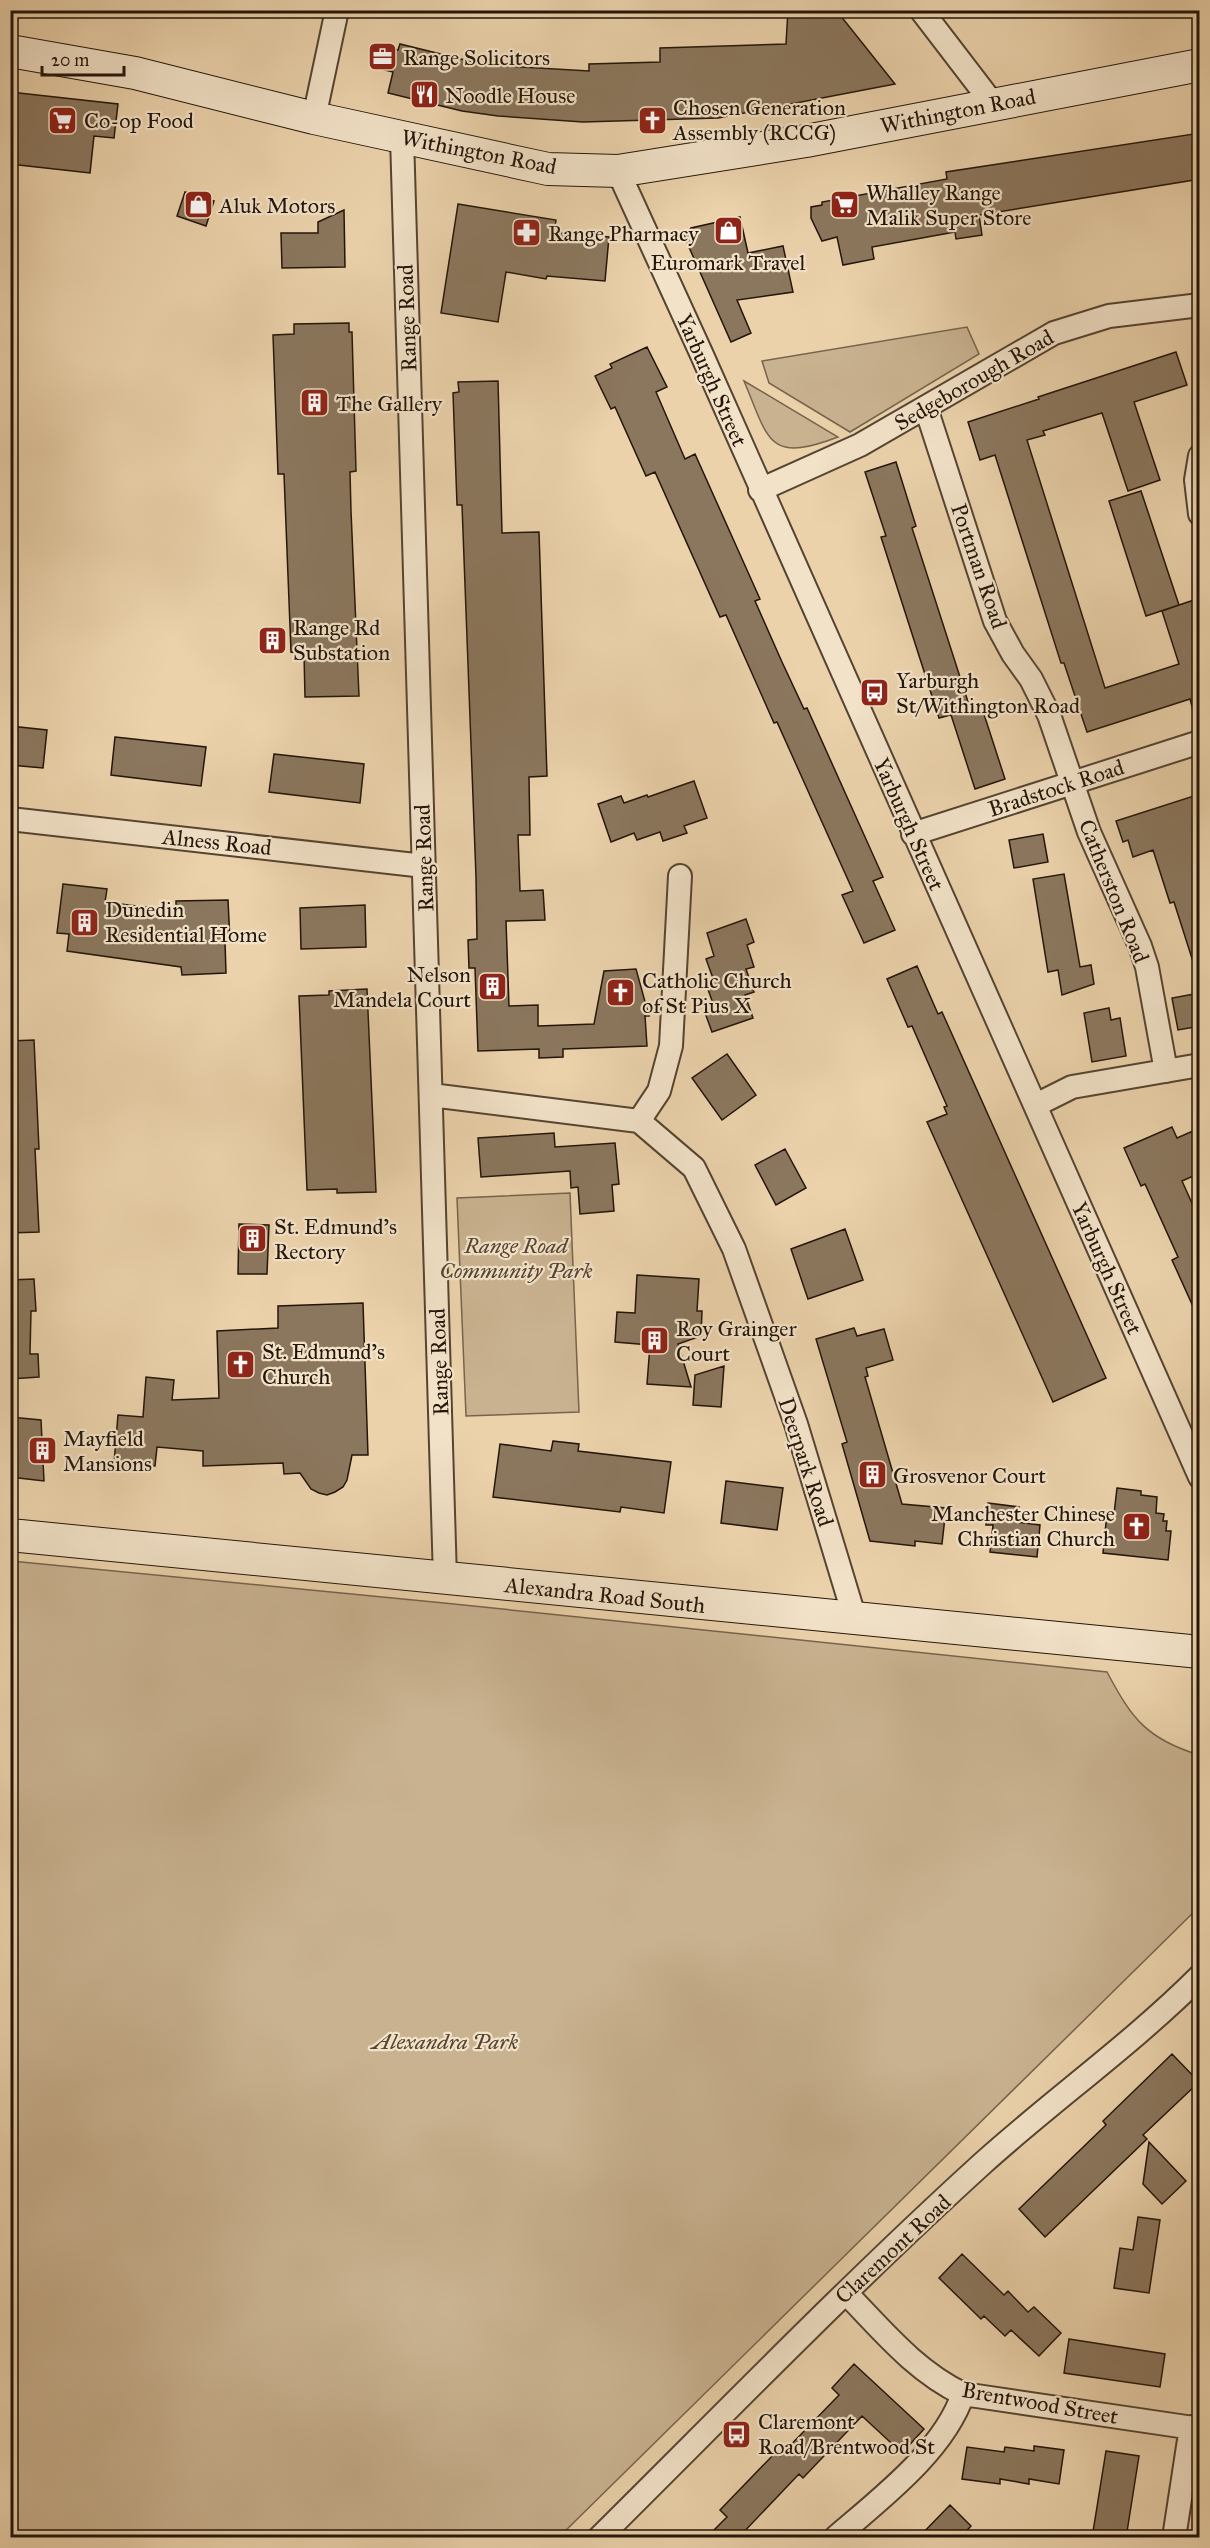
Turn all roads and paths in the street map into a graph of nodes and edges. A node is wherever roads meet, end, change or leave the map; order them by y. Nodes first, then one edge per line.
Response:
1 (337, 10) edge
2 (921, 10) edge
3 (10, 51) edge
4 (1200, 65) edge
5 (993, 104) junction
6 (314, 118) junction
7 (402, 137) junction
8 (618, 171) junction
9 (1200, 305) edge
10 (926, 408) junction
11 (1200, 456) edge
12 (760, 490) junction
13 (1200, 514) edge
14 (1200, 742) edge
15 (1071, 783) junction
16 (10, 819) edge
17 (913, 834) junction
18 (424, 866) junction
19 (680, 876) dead end
20 (1200, 1065) edge
21 (1166, 1071) junction
22 (431, 1095) junction
23 (1036, 1105) junction
24 (639, 1121) junction
25 (1200, 1477) edge
26 (10, 1535) edge
27 (445, 1579) junction
28 (855, 1619) junction
29 (1190, 1646) edge
30 (1200, 1976) edge
31 (846, 2293) junction
32 (963, 2394) junction
33 (1195, 2428) edge
34 (599, 2538) edge
35 (835, 2538) edge
36 (1174, 2538) edge

1 - 6 street
2 - 5 street
3 - 6 street, Withington Road
4 - 5 street, Withington Road
5 - 8 street, Withington Road
6 - 7 street, Withington Road
7 - 8 street, Withington Road
7 - 18 street, Range Road
8 - 12 street, Yarburgh Street
9 - 10 street, Sedgeborough Road
10 - 12 street, Sedgeborough Road
10 - 15 street, Portman Road
11 - 13 street
12 - 17 street, Yarburgh Street
14 - 15 street, Bradstock Road
15 - 17 street, Bradstock Road
15 - 21 street, Catherston Road
16 - 18 street, Alness Road
17 - 23 street, Yarburgh Street
18 - 22 street, Range Road
19 - 24 street
20 - 21 street
21 - 23 street
22 - 24 street
22 - 27 street, Range Road
23 - 25 street, Yarburgh Street
24 - 28 street, Deerpark Road
26 - 27 street, Alexandra Road South
27 - 28 street, Alexandra Road South
28 - 29 street, Alexandra Road South
30 - 31 street, Claremont Road
31 - 32 street, Brentwood Street
31 - 34 street, Claremont Road
32 - 33 street, Brentwood Street
32 - 35 street
33 - 36 street

